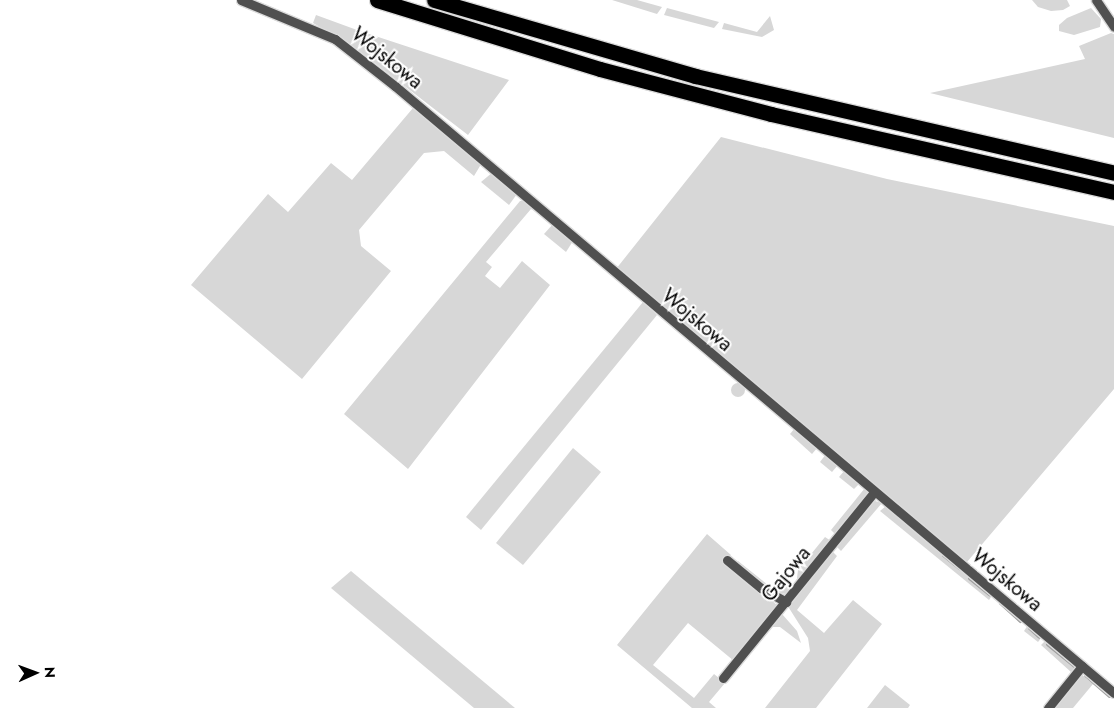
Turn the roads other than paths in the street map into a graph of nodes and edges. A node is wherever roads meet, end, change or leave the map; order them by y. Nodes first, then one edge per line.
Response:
1 (241, 0) edge
2 (377, 0) edge
3 (434, 0) edge
4 (1096, 0) edge
5 (1114, 27) edge
6 (1114, 173) edge
7 (1114, 192) edge
8 (874, 492) junction
9 (727, 560) dead end
10 (786, 602) junction
11 (1082, 666) junction
12 (723, 678) dead end
13 (1114, 692) edge
14 (1048, 708) edge

1 - 8 street, Wojskowa
2 - 7 highway
3 - 6 highway
4 - 5 street
8 - 10 street, Gajowa
8 - 11 street, Wojskowa
9 - 10 street
10 - 12 street, Gajowa
11 - 13 street, Wojskowa
11 - 14 street

